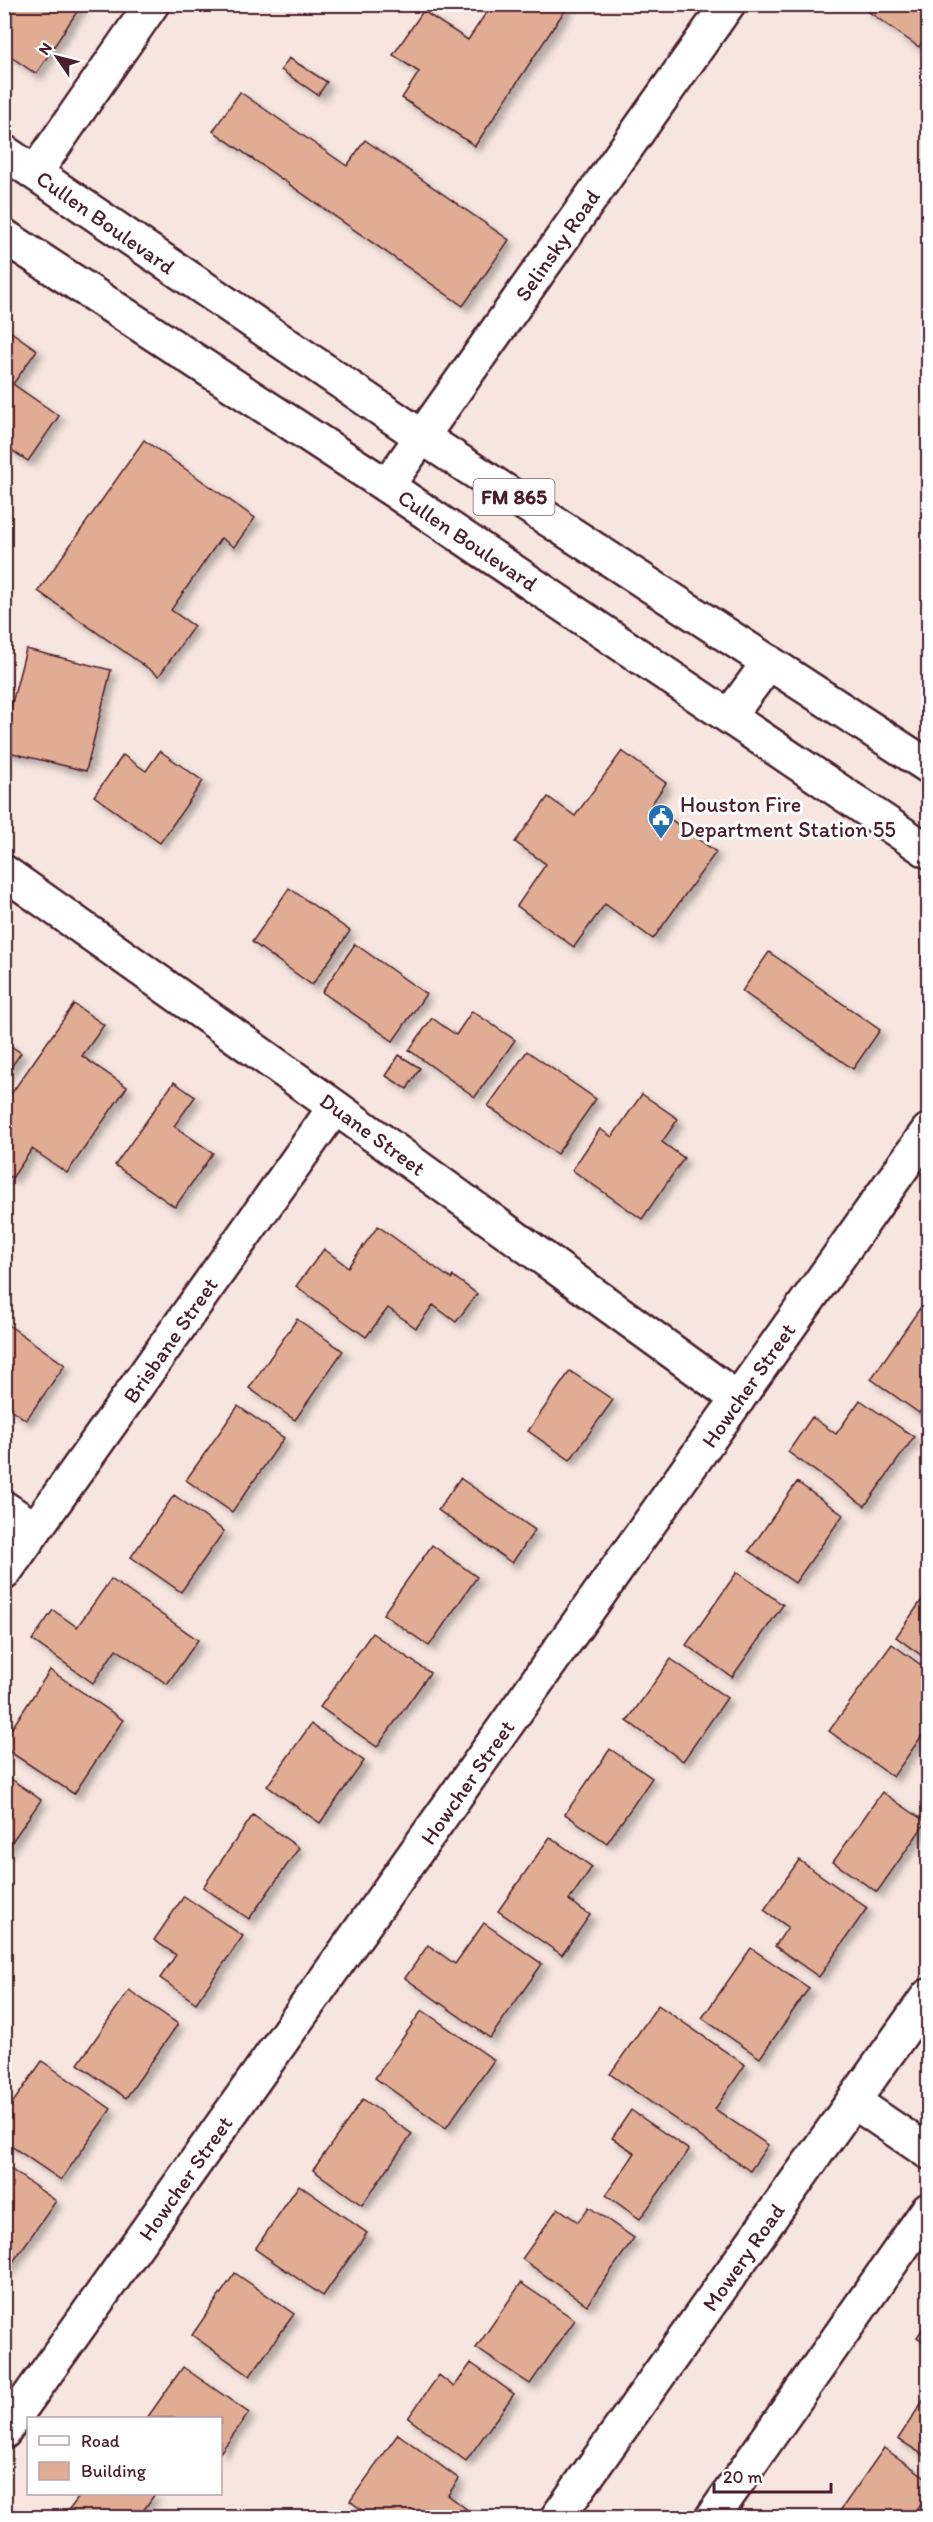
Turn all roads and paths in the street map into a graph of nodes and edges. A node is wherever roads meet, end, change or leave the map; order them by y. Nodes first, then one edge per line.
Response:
1 (152, 4) edge
2 (728, 4) edge
3 (4, 152) edge
4 (35, 173) junction
5 (4, 236) edge
6 (422, 437) junction
7 (387, 486) junction
8 (769, 662) junction
9 (730, 715) junction
10 (928, 766) edge
11 (928, 851) edge
12 (4, 872) edge
13 (335, 1107) junction
14 (928, 1131) edge
15 (738, 1399) junction
16 (4, 1508) edge
17 (35, 1529) junction
18 (4, 1573) edge
19 (928, 1996) edge
20 (853, 2101) junction
21 (928, 2152) edge
22 (928, 2210) edge
23 (4, 2432) edge
24 (557, 2517) edge
25 (712, 2517) edge

1 - 4 street
2 - 6 street, Selinsky Road
3 - 4 street, Cullen Boulevard / FM 865
4 - 6 street, Cullen Boulevard / FM 865
5 - 7 street, Cullen Boulevard / FM 865
6 - 7 street, Selinsky Road
6 - 8 street, Cullen Boulevard / FM 865
7 - 9 street, Cullen Boulevard / FM 865
8 - 9 street
8 - 10 street, Cullen Boulevard / FM 865
9 - 11 street, Cullen Boulevard / FM 865
12 - 13 street, Duane Street
13 - 15 street, Duane Street
13 - 17 street, Brisbane Street
14 - 15 street, Howcher Street
15 - 23 street, Howcher Street
16 - 17 street
17 - 18 street, Brisbane Street
19 - 20 street, Mowery Road
20 - 21 street
20 - 24 street, Mowery Road
22 - 25 street

